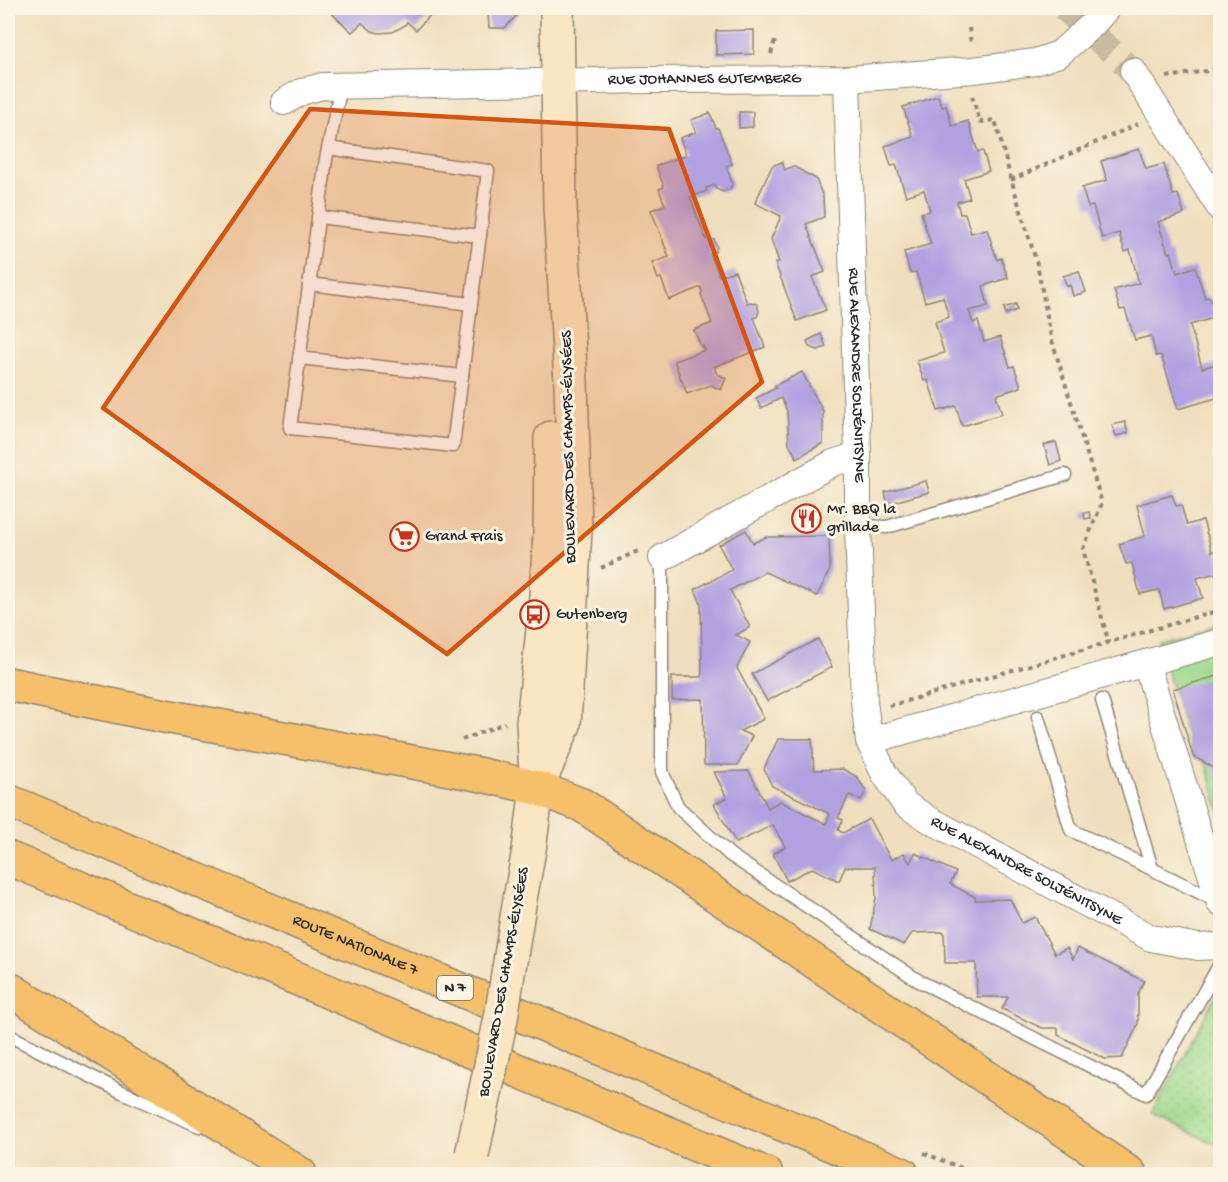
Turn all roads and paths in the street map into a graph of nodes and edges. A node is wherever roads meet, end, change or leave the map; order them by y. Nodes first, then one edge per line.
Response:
1 (557, 8) edge
2 (1107, 8) edge
3 (969, 28) dead end
4 (1221, 69) edge
5 (974, 70) junction
6 (1137, 77) joint
7 (847, 79) junction
8 (559, 82) junction
9 (341, 86) junction
10 (284, 102) dead end
11 (1161, 114) junction
12 (328, 148) junction
13 (1011, 180) junction
14 (560, 207) junction
15 (1221, 208) edge
16 (318, 217) junction
17 (480, 236) junction
18 (309, 284) junction
19 (471, 304) junction
20 (299, 358) junction
21 (462, 376) junction
22 (858, 455) junction
23 (1065, 475) dead end
24 (858, 526) junction
25 (662, 558) junction
26 (572, 582) junction
27 (1221, 610) edge
28 (1221, 642) edge
29 (1109, 643) junction
30 (1146, 663) junction
31 (8, 684) edge
32 (1102, 700) dead end
33 (864, 701) junction
34 (1038, 717) dead end
35 (869, 741) junction
36 (537, 788) junction
37 (8, 801) edge
38 (8, 858) edge
39 (1152, 868) junction
40 (1221, 903) edge
41 (1221, 946) edge
42 (1221, 964) edge
43 (8, 988) edge
44 (8, 1035) edge
45 (470, 1165) edge
46 (288, 1168) edge
47 (766, 1174) edge
48 (902, 1174) edge
49 (1130, 1174) edge

1 - 8 street, BOULEVARD DES CHAMPS-ÉLYSÉES
2 - 5 street, RUE JOHANNES GUTEMBERG
3 - 5 path
4 - 6 path
5 - 7 street, RUE JOHANNES GUTEMBERG
5 - 13 path
6 - 11 street
7 - 8 street, RUE JOHANNES GUTEMBERG
7 - 22 street, RUE ALEXANDRE SOLJÉNITSYNE
8 - 9 street, RUE JOHANNES GUTEMBERG
8 - 14 street, BOULEVARD DES CHAMPS-ÉLYSÉES
9 - 10 street, RUE JOHANNES GUTEMBERG
9 - 12 lane
11 - 13 path
11 - 15 street
12 - 16 lane
12 - 17 lane
13 - 29 path
14 - 26 street, BOULEVARD DES CHAMPS-ÉLYSÉES
14 - 36 street, BOULEVARD DES CHAMPS-ÉLYSÉES
16 - 17 lane
16 - 18 lane
17 - 19 lane
18 - 19 lane
18 - 20 lane
19 - 21 lane
20 - 21 lane
20 - 21 lane
22 - 24 street, RUE ALEXANDRE SOLJÉNITSYNE
22 - 25 street
23 - 24 lane
24 - 33 street, RUE ALEXANDRE SOLJÉNITSYNE
25 - 26 path
25 - 42 lane
26 - 36 street, BOULEVARD DES CHAMPS-ÉLYSÉES
27 - 29 path
28 - 30 street
29 - 33 path
30 - 35 street
30 - 40 street
31 - 36 main road
32 - 39 lane
33 - 35 street, RUE ALEXANDRE SOLJÉNITSYNE
34 - 39 lane
35 - 41 street, RUE ALEXANDRE SOLJÉNITSYNE
36 - 45 street, BOULEVARD DES CHAMPS-ÉLYSÉES, bridge
36 - 49 main road
37 - 48 main road, ROUTE NATIONALE 7 / N 7
38 - 47 main road
39 - 40 lane
43 - 46 main road
44 - 46 lane

